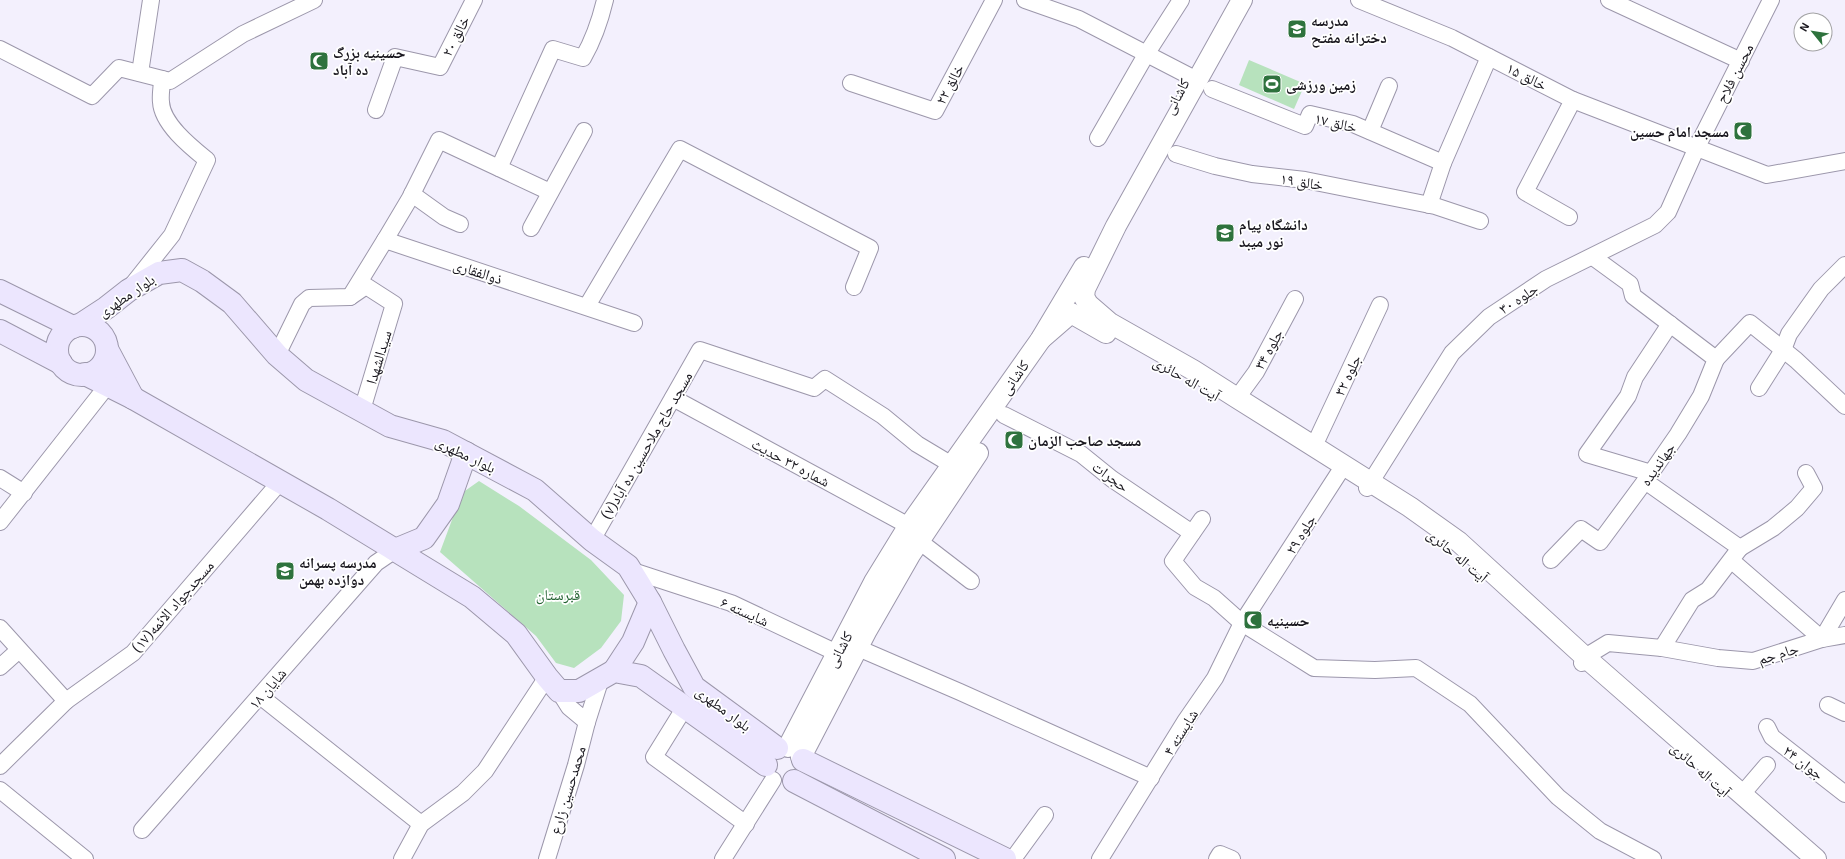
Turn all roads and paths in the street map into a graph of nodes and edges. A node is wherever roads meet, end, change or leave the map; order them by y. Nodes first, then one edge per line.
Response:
1 (151, 0) edge
2 (314, 0) edge
3 (474, 0) edge
4 (605, 0) edge
5 (994, 0) edge
6 (1025, 0) edge
7 (1181, 0) edge
8 (1230, 0) edge
9 (1242, 0) edge
10 (1359, 0) edge
11 (1609, 0) edge
12 (1771, 0) edge
13 (1393, 6) edge
14 (0, 49) edge
15 (1148, 53) junction
16 (1489, 57) junction
17 (1741, 61) junction
18 (140, 74) junction
19 (162, 79) junction
20 (1199, 81) junction
21 (851, 83) dead end
22 (1390, 86) dead end
23 (1573, 100) junction
24 (376, 110) dead end
25 (584, 131) dead end
26 (1370, 131) junction
27 (1098, 138) dead end
28 (1697, 146) junction
29 (1176, 154) dead end
30 (1845, 161) edge
31 (1443, 163) junction
32 (499, 168) junction
33 (550, 192) junction
34 (412, 194) junction
35 (1432, 206) junction
36 (1569, 217) dead end
37 (1480, 221) dead end
38 (460, 224) dead end
39 (531, 228) dead end
40 (385, 240) junction
41 (1592, 256) junction
42 (1086, 264) junction
43 (1845, 265) edge
44 (854, 287) dead end
45 (1084, 289) junction
46 (129, 290) junction
47 (0, 291) edge
48 (350, 298) junction
49 (1296, 299) dead end
50 (1380, 305) dead end
51 (587, 306) junction
52 (1071, 313) junction
53 (634, 323) dead end
54 (1670, 324) junction
55 (76, 326) junction
56 (0, 331) edge
57 (1041, 339) junction
58 (107, 349) junction
59 (1783, 350) junction
60 (277, 355) junction
61 (1716, 359) junction
62 (61, 363) junction
63 (85, 374) junction
64 (107, 386) junction
65 (1759, 388) dead end
66 (133, 398) junction
67 (673, 398) junction
68 (1237, 398) junction
69 (1845, 406) edge
70 (362, 410) junction
71 (1004, 415) junction
72 (1314, 446) junction
73 (466, 453) junction
74 (952, 465) junction
75 (1343, 468) junction
76 (1806, 473) dead end
77 (1648, 477) junction
78 (0, 478) edge
79 (280, 482) junction
80 (1368, 485) junction
81 (24, 493) junction
82 (1202, 519) dead end
83 (0, 522) edge
84 (914, 534) junction
85 (1192, 534) junction
86 (592, 540) junction
87 (395, 550) junction
88 (1736, 554) junction
89 (1551, 560) dead end
90 (630, 570) junction
91 (971, 581) dead end
92 (1845, 600) edge
93 (650, 602) junction
94 (1256, 604) joint
95 (1242, 623) junction
96 (0, 628) edge
97 (1845, 634) edge
98 (1822, 639) junction
99 (858, 648) junction
100 (1662, 648) junction
101 (19, 650) junction
102 (837, 653) junction
103 (1583, 660) junction
104 (0, 667) edge
105 (607, 675) junction
106 (553, 684) junction
107 (260, 696) junction
108 (66, 701) junction
109 (1828, 705) dead end
110 (685, 707) junction
111 (1845, 713) edge
112 (587, 722) junction
113 (1767, 727) dead end
114 (786, 763) junction
115 (1767, 765) dead end
116 (0, 766) edge
117 (1151, 778) junction
118 (0, 790) edge
119 (1743, 793) junction
120 (1845, 794) edge
121 (1045, 814) dead end
122 (421, 824) junction
123 (746, 824) junction
124 (142, 830) dead end
125 (724, 858) edge
126 (84, 859) edge
127 (402, 859) edge
128 (547, 859) edge
129 (944, 859) edge
130 (1005, 859) edge
131 (1012, 859) edge
132 (1100, 859) edge
133 (1654, 859) edge
134 (1799, 859) edge
135 (1816, 859) edge

1 - 18 street
2 - 19 street
3 - 24 street, خالق ۲۰
4 - 32 street
5 - 21 street, خالق ۲۲
6 - 15 street
7 - 15 street
8 - 20 street, کاشانی
9 - 20 street, کاشانی
10 - 13 street, خالق ۱۵
11 - 17 street
12 - 17 street, محسن فلاح
13 - 16 street, خالق ۱۵
14 - 18 street
15 - 20 street
15 - 27 street
16 - 23 street, خالق ۱۵
16 - 31 street
17 - 28 street, محسن فلاح
18 - 19 street
19 - 46 street
20 - 26 street, خالق ۱۷
20 - 42 street, کاشانی
20 - 45 street, کاشانی
22 - 26 street
23 - 28 street, خالق ۱۵
23 - 36 street
25 - 33 street
26 - 31 street, خالق ۱۷
28 - 30 street, خالق ۱۵
28 - 41 street, جلوه ۳۰
29 - 35 street, خالق ۱۹
31 - 35 street
32 - 33 street
32 - 34 street
33 - 39 street
34 - 38 street
34 - 40 street
35 - 37 street, خالق ۱۹
40 - 48 street
40 - 51 street, ذوالفقاری
41 - 54 street
41 - 80 street, جلوه ۳۰
42 - 45 street
42 - 57 street, کاشانی
43 - 59 street
44 - 51 street
45 - 52 street, کاشانی
45 - 68 street, آیت اله حائری
46 - 55 main road, بلوار مطهری
46 - 60 main road, بلوار مطهری
47 - 55 main road
48 - 60 street
48 - 70 street, سیدالشهدا
49 - 68 street, جلوه ۳۴
50 - 72 street, جلوه ۳۲
51 - 53 street, ذوالفقاری
52 - 57 street
52 - 71 street, کاشانی
52 - 75 street, آیت اله حائری
54 - 61 street
54 - 77 street
55 - 58 main road
55 - 62 main road
56 - 62 main road
57 - 74 street, کاشانی
58 - 63 main road
58 - 66 main road
59 - 61 street, جهاندیده
59 - 65 street
59 - 69 street, جهاندیده
60 - 70 main road, بلوار مطهری
61 - 77 street, جهاندیده
62 - 63 main road
63 - 64 main road
64 - 66 main road
64 - 81 street
66 - 79 main road
67 - 74 street, مسجد حاج ملاحسین ده آباد(۷)
67 - 84 street, شماره ۳۲ حدیث
67 - 86 street, مسجد حاج ملاحسین ده آباد(۷)
68 - 72 street, آیت اله حائری
70 - 73 main road, بلوار مطهری
71 - 84 street, کاشانی
71 - 85 street, حجرات
72 - 75 street, آیت اله حائری
73 - 86 main road, بلوار مطهری
73 - 87 main road
74 - 84 street, کاشانی
75 - 80 street, آیت اله حائری
75 - 94 street, جلوه ۲۹
76 - 88 street
77 - 88 street
77 - 89 street, جهاندیده
78 - 81 street
79 - 87 main road
79 - 108 street, مسجدجواد الائمه(۱۷)
80 - 103 street, آیت اله حائری
81 - 83 street
82 - 85 street
84 - 91 street, شماره ۳۲ حدیث
84 - 99 street, کاشانی
84 - 102 street, کاشانی
85 - 95 street
86 - 90 main road, بلوار مطهری
87 - 106 main road
87 - 107 street, شایان ۱۸
88 - 98 street
88 - 100 street
90 - 93 main road, بلوار مطهری
90 - 102 street, شایسته ۶
92 - 98 street
93 - 105 main road
93 - 114 main road, بلوار مطهری
94 - 95 street, شایسته ۴
95 - 117 street, شایسته ۴
95 - 133 street
96 - 101 street
97 - 98 street, جام جم
98 - 100 street, جام جم
99 - 102 street
99 - 114 street, کاشانی
99 - 117 street
100 - 103 street, جام جم
101 - 104 street
101 - 108 street
102 - 114 street, کاشانی
103 - 119 street, آیت اله حائری
103 - 134 street, آیت اله حائری
105 - 106 main road
105 - 110 main road, بلوار مطهری
105 - 112 street, محمدحسین زارع
106 - 112 street
106 - 122 street
107 - 122 street
107 - 124 street, شایان ۱۸
108 - 116 street, مسجدجواد الائمه(۱۷)
109 - 111 street
110 - 114 main road, بلوار مطهری
110 - 123 street
112 - 128 street, محمدحسین زارع
113 - 120 street, جوان ۲۴
114 - 123 street
114 - 129 main road, بلوار مطهری
114 - 130 main road, بلوار مطهری
115 - 119 street
117 - 132 street, شایسته ۴
118 - 126 street
119 - 135 street, آیت اله حائری
121 - 131 street
122 - 127 street
123 - 125 street

